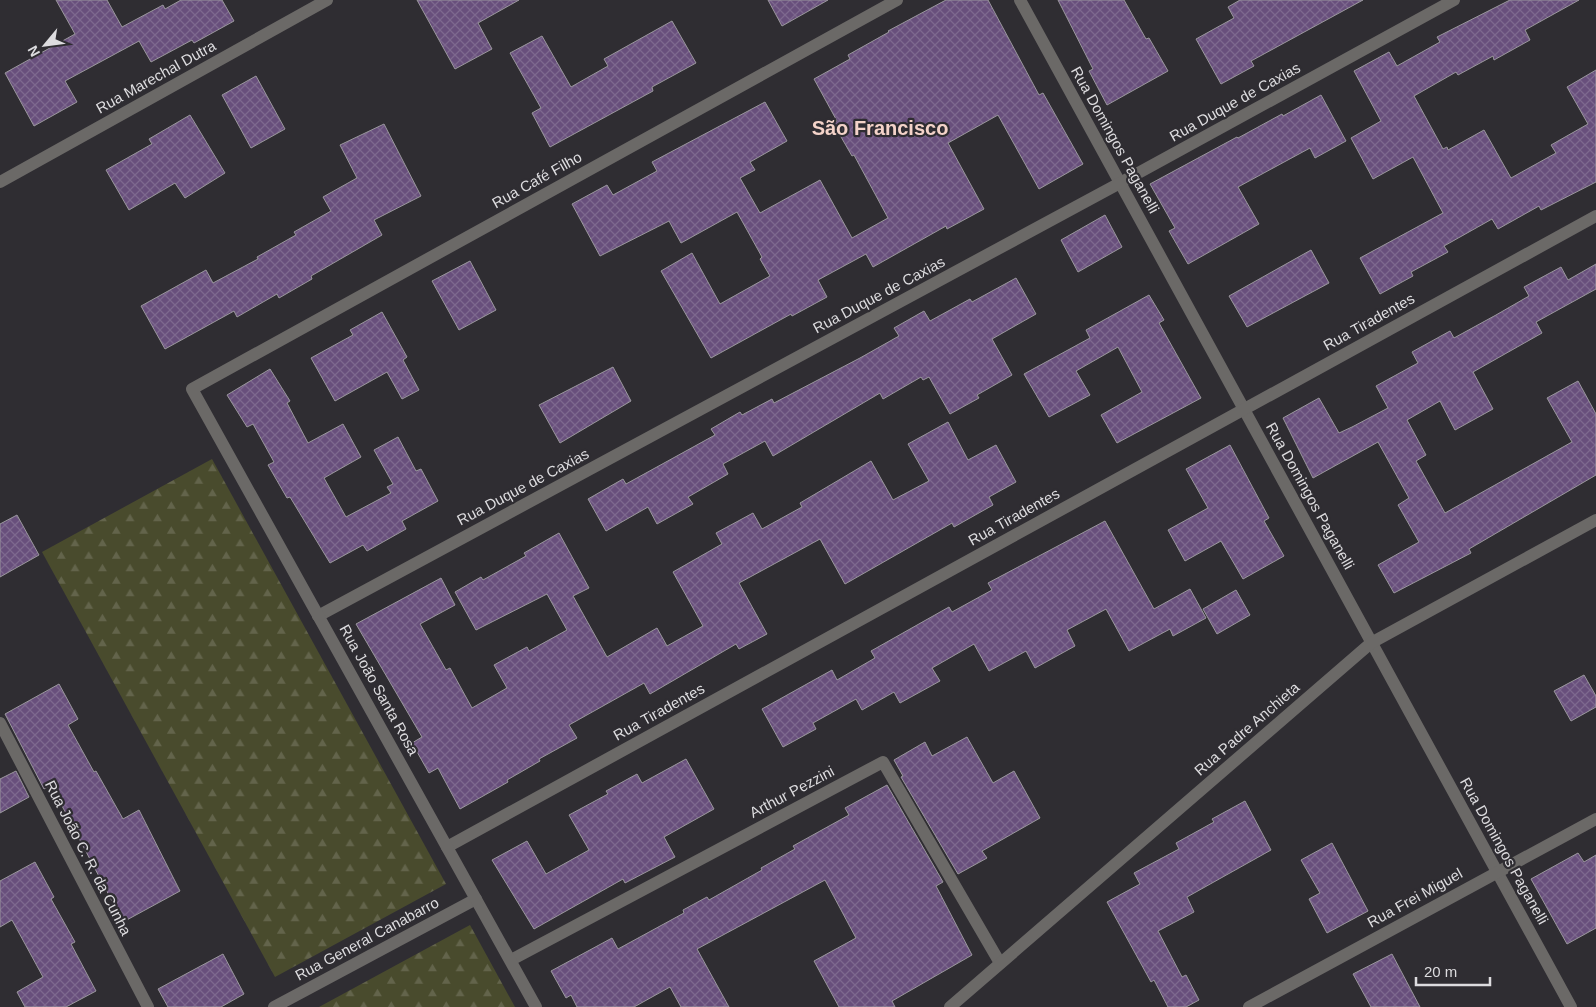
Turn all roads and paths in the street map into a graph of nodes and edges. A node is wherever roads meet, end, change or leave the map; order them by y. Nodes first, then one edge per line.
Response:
1 (327, 0) edge
2 (897, 0) edge
3 (1020, 0) edge
4 (1454, 0) edge
5 (0, 182) edge
6 (1120, 183) junction
7 (1596, 216) edge
8 (192, 389) joint
9 (1244, 409) junction
10 (1596, 520) edge
11 (318, 616) junction
12 (1372, 643) junction
13 (0, 723) edge
14 (1596, 819) edge
15 (447, 847) junction
16 (1497, 872) junction
17 (476, 899) junction
18 (510, 960) junction
19 (1000, 963) junction
20 (148, 1007) edge
21 (274, 1007) edge
22 (536, 1007) edge
23 (950, 1007) edge
24 (1249, 1007) edge
25 (1571, 1007) edge

1 - 5 street, Rua Marechal Dutra
2 - 8 street, Rua Café Filho
3 - 6 street, Rua Domingos Paganelli
4 - 6 street, Rua Duque de Caxias
6 - 9 street, Rua Domingos Paganelli
6 - 11 street, Rua Duque de Caxias
7 - 9 street, Rua Tiradentes
8 - 11 street, Rua João Santa Rosa
9 - 12 street, Rua Domingos Paganelli
9 - 15 street, Rua Tiradentes
10 - 12 street, Rua Padre Anchieta
11 - 15 street, Rua João Santa Rosa
12 - 16 street, Rua Domingos Paganelli
12 - 19 street, Rua Padre Anchieta
13 - 20 street, Rua João C. R. da Cunha
14 - 16 street, Rua Frei Miguel
15 - 17 street, Rua João Santa Rosa
16 - 24 street, Rua Frei Miguel
16 - 25 street, Rua Domingos Paganelli
17 - 18 street, Rua João Santa Rosa
17 - 21 street, Rua General Canabarro
18 - 19 street, Arthur Pezzini
18 - 22 street, Rua João Santa Rosa
19 - 23 street, Rua Padre Anchieta

